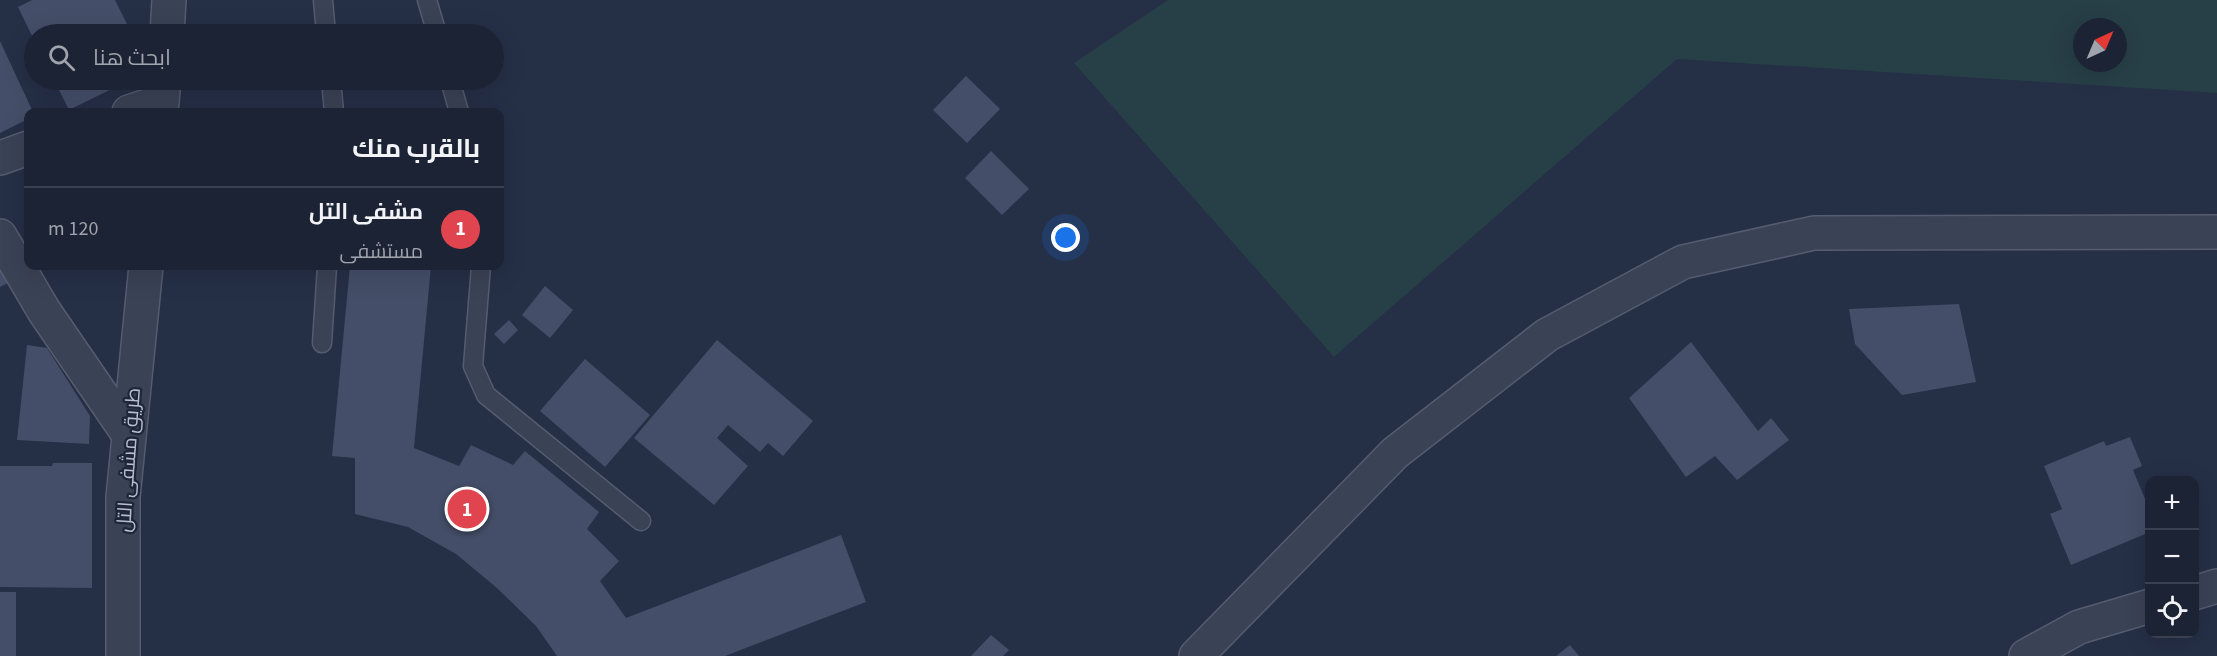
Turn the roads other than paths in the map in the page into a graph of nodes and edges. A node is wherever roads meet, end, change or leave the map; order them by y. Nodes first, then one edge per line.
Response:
1 (169, 0) edge
2 (323, 0) edge
3 (427, 0) edge
4 (168, 24) edge
5 (326, 24) edge
6 (434, 24) edge
7 (332, 90) edge
8 (453, 90) edge
9 (162, 98) edge
10 (138, 108) edge
11 (334, 108) edge
12 (458, 108) edge
13 (24, 149) edge
14 (0, 158) edge
15 (2217, 232) edge
16 (0, 236) edge
17 (146, 270) edge
18 (327, 270) edge
19 (482, 270) edge
20 (322, 343) dead end
21 (129, 435) junction
22 (641, 521) dead end
23 (2217, 586) edge
24 (2199, 591) edge
25 (2145, 607) edge
26 (123, 656) edge
27 (1196, 656) edge
28 (2026, 656) edge

1 - 4 street
2 - 5 lane
3 - 6 lane
7 - 11 lane
8 - 12 lane
9 - 10 street
13 - 14 street
15 - 27 street
16 - 21 street
17 - 21 street, طريق مشفى التل
18 - 20 lane
19 - 22 lane
21 - 26 street, طريق مشفى التل
23 - 24 street
25 - 28 street

